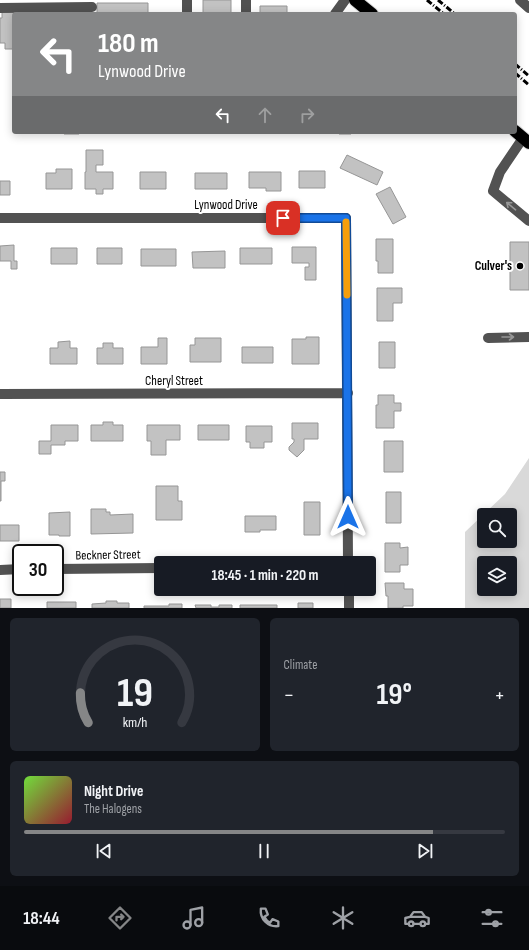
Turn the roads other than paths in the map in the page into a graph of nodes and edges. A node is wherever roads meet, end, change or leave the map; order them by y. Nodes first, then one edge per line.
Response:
1 (187, 0) edge
2 (246, 0) edge
3 (345, 0) edge
4 (355, 0) edge
5 (520, 0) edge
6 (92, 7) dead end
7 (0, 8) edge
8 (529, 8) edge
9 (187, 12) edge
10 (246, 12) edge
11 (336, 12) edge
12 (370, 12) edge
13 (522, 137) edge
14 (0, 218) edge
15 (529, 221) edge
16 (529, 337) edge
17 (488, 338) dead end
18 (348, 393) junction
19 (0, 394) edge
20 (348, 556) edge
21 (154, 568) edge
22 (12, 569) edge
23 (64, 569) edge
24 (0, 570) edge
25 (348, 596) edge
26 (349, 608) edge

1 - 9 street
2 - 10 street
3 - 11 street
4 - 12 highway
5 - 8 street
6 - 7 street
15 -> 13 street
14 - 18 street, Lynwood Drive
17 -> 16 street
18 - 19 street, Cheryl Street
18 - 20 street, Lynwood Drive
21 - 23 street, Beckner Street
22 - 24 street
25 - 26 street

